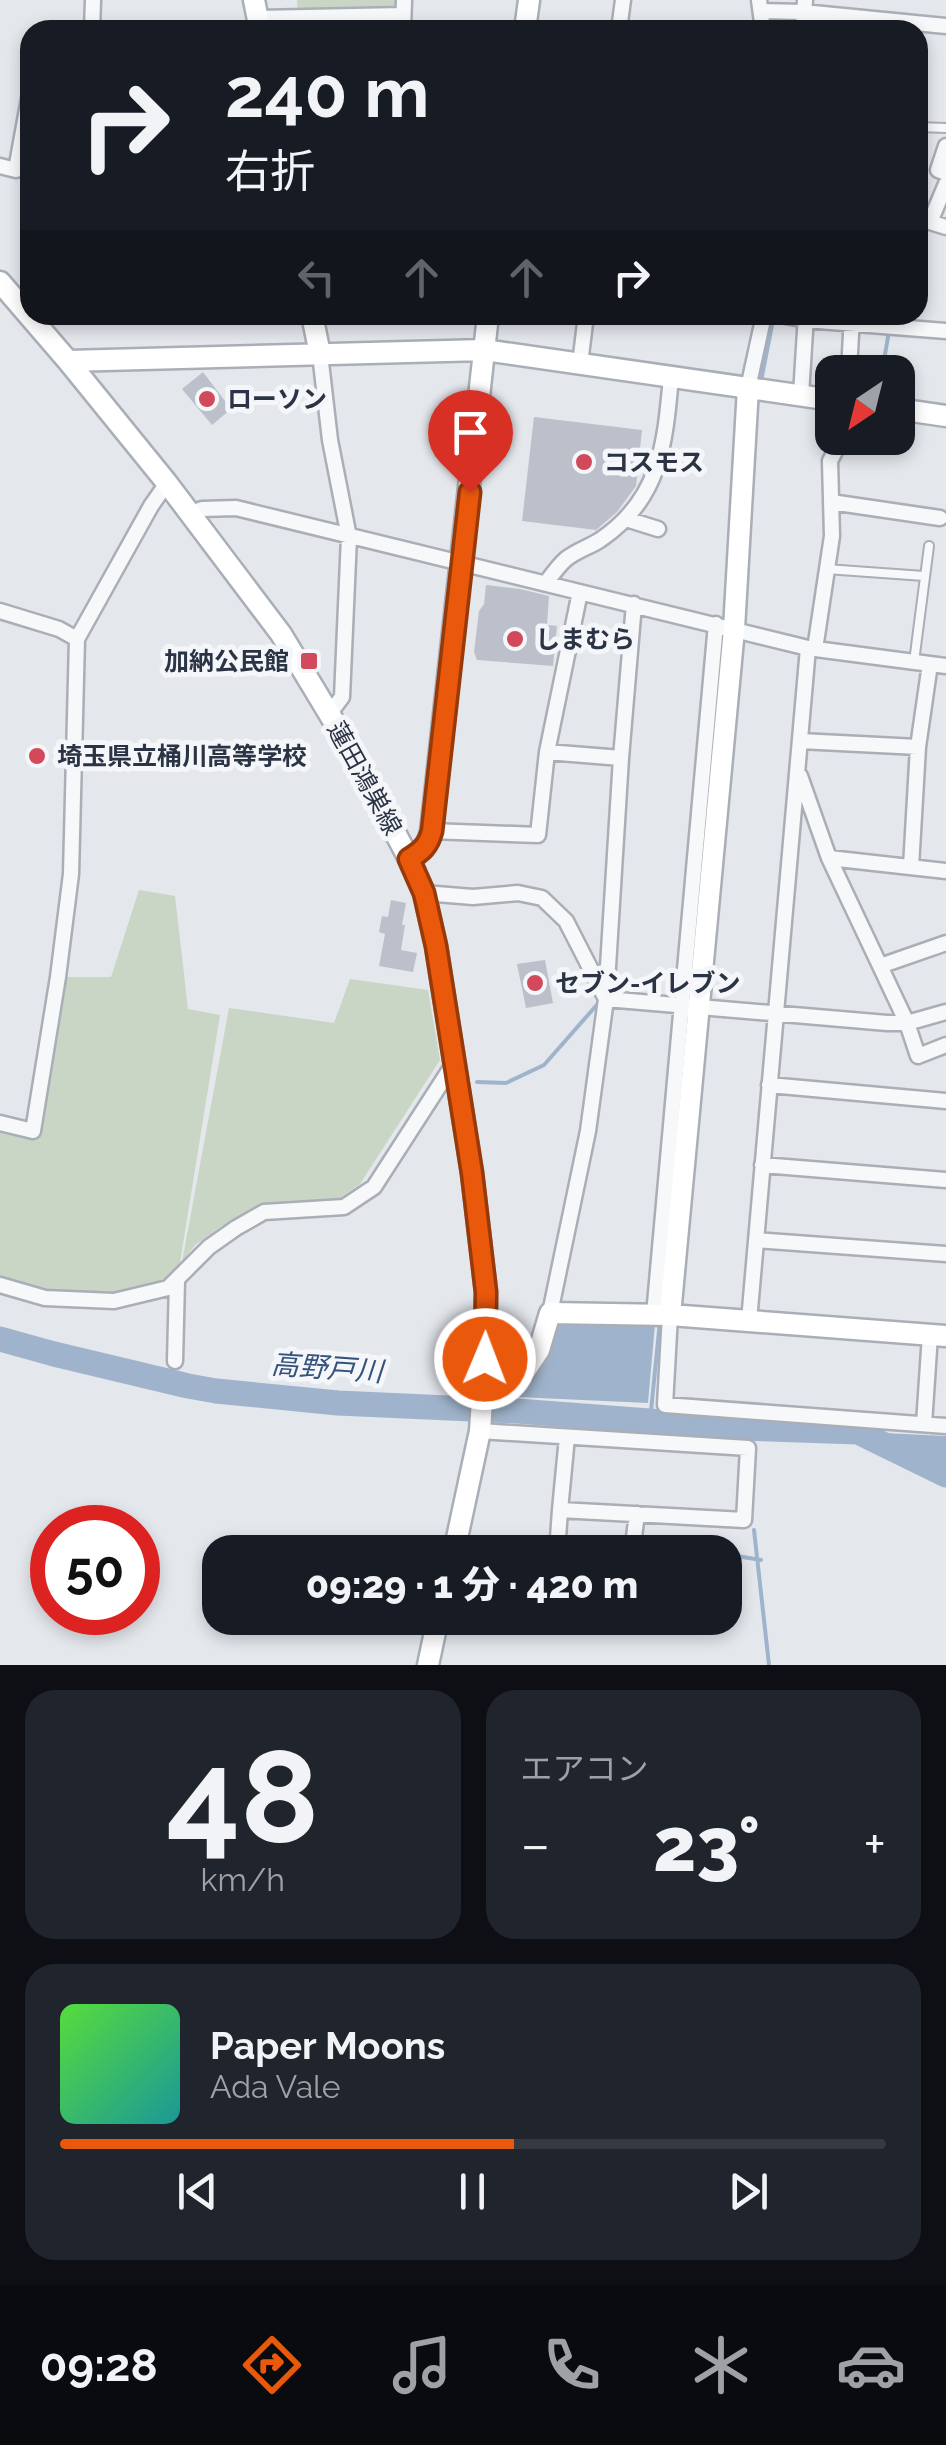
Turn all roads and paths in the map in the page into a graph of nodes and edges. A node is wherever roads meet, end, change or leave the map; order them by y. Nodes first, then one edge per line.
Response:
1 (760, 6) edge
2 (804, 6) edge
3 (403, 15) edge
4 (257, 16) edge
5 (836, 20) edge
6 (946, 146) edge
7 (20, 148) edge
8 (0, 166) edge
9 (946, 173) edge
10 (946, 184) edge
11 (928, 213) edge
12 (0, 282) edge
13 (20, 305) edge
14 (37, 325) edge
15 (314, 325) edge
16 (487, 325) edge
17 (585, 325) edge
18 (762, 325) edge
19 (805, 325) edge
20 (852, 325) edge
21 (484, 350) junction
22 (320, 354) junction
23 (850, 355) edge
24 (68, 361) junction
25 (580, 364) junction
26 (671, 377) junction
27 (748, 388) junction
28 (801, 395) junction
29 (815, 397) edge
30 (915, 411) edge
31 (946, 416) edge
32 (833, 455) edge
33 (167, 483) junction
34 (831, 502) junction
35 (190, 513) junction
36 (940, 518) dead end
37 (626, 519) junction
38 (658, 529) dead end
39 (349, 537) junction
40 (929, 546) dead end
41 (462, 563) junction
42 (826, 569) junction
43 (924, 576) junction
44 (546, 583) junction
45 (580, 592) junction
46 (634, 604) junction
47 (0, 611) edge
48 (725, 626) junction
49 (77, 639) junction
50 (812, 648) junction
51 (914, 662) junction
52 (938, 665) edge
53 (330, 713) junction
54 (800, 741) junction
55 (918, 747) junction
56 (547, 752) junction
57 (622, 758) junction
58 (798, 770) junction
59 (432, 831) junction
60 (829, 858) junction
61 (409, 859) junction
62 (910, 867) junction
63 (946, 871) edge
64 (424, 893) junction
65 (946, 943) edge
66 (880, 966) junction
67 (606, 999) junction
68 (689, 1006) junction
69 (946, 1012) edge
70 (774, 1014) junction
71 (907, 1023) junction
72 (946, 1044) edge
73 (454, 1062) junction
74 (768, 1085) junction
75 (946, 1100) edge
76 (0, 1123) edge
77 (762, 1165) junction
78 (946, 1180) edge
79 (756, 1240) junction
80 (946, 1254) edge
81 (177, 1281) junction
82 (0, 1285) edge
83 (550, 1313) junction
84 (662, 1315) junction
85 (749, 1321) junction
86 (938, 1336) edge
87 (174, 1361) dead end
88 (484, 1382) junction
89 (924, 1424) junction
90 (946, 1426) edge
91 (480, 1431) junction
92 (568, 1437) junction
93 (560, 1510) junction
94 (637, 1514) junction
95 (464, 1535) edge
96 (558, 1535) edge
97 (634, 1535) edge
98 (434, 1635) edge
99 (428, 1665) edge

1 - 2 street
2 - 5 street
3 - 4 street
6 - 9 street
7 - 8 street
10 - 11 street
12 - 13 street, 蓮田鴻巣線
14 - 24 street, 蓮田鴻巣線
15 - 22 street
16 - 21 street
17 - 25 street
18 - 27 street
19 - 28 street
20 - 23 street
21 - 22 street
21 - 25 street
21 - 41 street
22 - 24 street
22 - 39 street
24 - 33 street, 蓮田鴻巣線
25 - 26 street
26 - 27 street
26 - 37 street
27 - 28 street
27 - 48 street
28 - 29 street
30 - 31 street
32 - 34 street
33 - 35 street, 蓮田鴻巣線
33 - 49 street
34 - 36 street
34 - 42 street
35 - 39 street
35 - 53 street, 蓮田鴻巣線
37 - 38 street
37 - 44 street
39 - 41 street
39 - 53 street
40 - 43 lane
41 - 44 street
41 - 59 street
42 - 43 lane
42 - 50 street
43 - 51 lane
44 - 45 street
45 - 46 street
45 - 56 street
46 - 48 street
46 - 57 street
47 - 49 street
48 - 50 street
48 - 68 street
49 - 76 street
50 - 51 street
50 - 54 street
51 - 52 street
52 - 55 street
53 - 61 street, 蓮田鴻巣線
54 - 55 street
54 - 58 street
55 - 62 street
56 - 57 street
56 - 59 street
57 - 67 street
58 - 60 street
58 - 70 street
59 - 61 street
60 - 62 street
60 - 66 street
61 - 64 street, 蓮田鴻巣線
62 - 63 street
64 - 67 street
64 - 73 street, 蓮田鴻巣線
65 - 66 street
66 - 71 street
67 - 68 street
67 - 83 street
68 - 70 street
68 - 84 street
69 - 71 street
70 - 71 street
70 - 74 street
71 - 72 street
73 - 81 street
73 - 88 street, 蓮田鴻巣線
74 - 75 street
74 - 77 street
77 - 78 street
77 - 79 street
79 - 80 street
79 - 85 street
81 - 82 street
81 - 87 street
83 - 84 street
83 - 88 street
84 - 85 street
84 - 89 street
85 - 86 street
86 - 89 street
88 - 91 street, 蓮田鴻巣線
89 - 90 street
91 - 92 street
91 - 95 street, 蓮田鴻巣線
92 - 93 street
92 - 94 street
93 - 94 street
93 - 96 street
94 - 97 street
98 - 99 street

